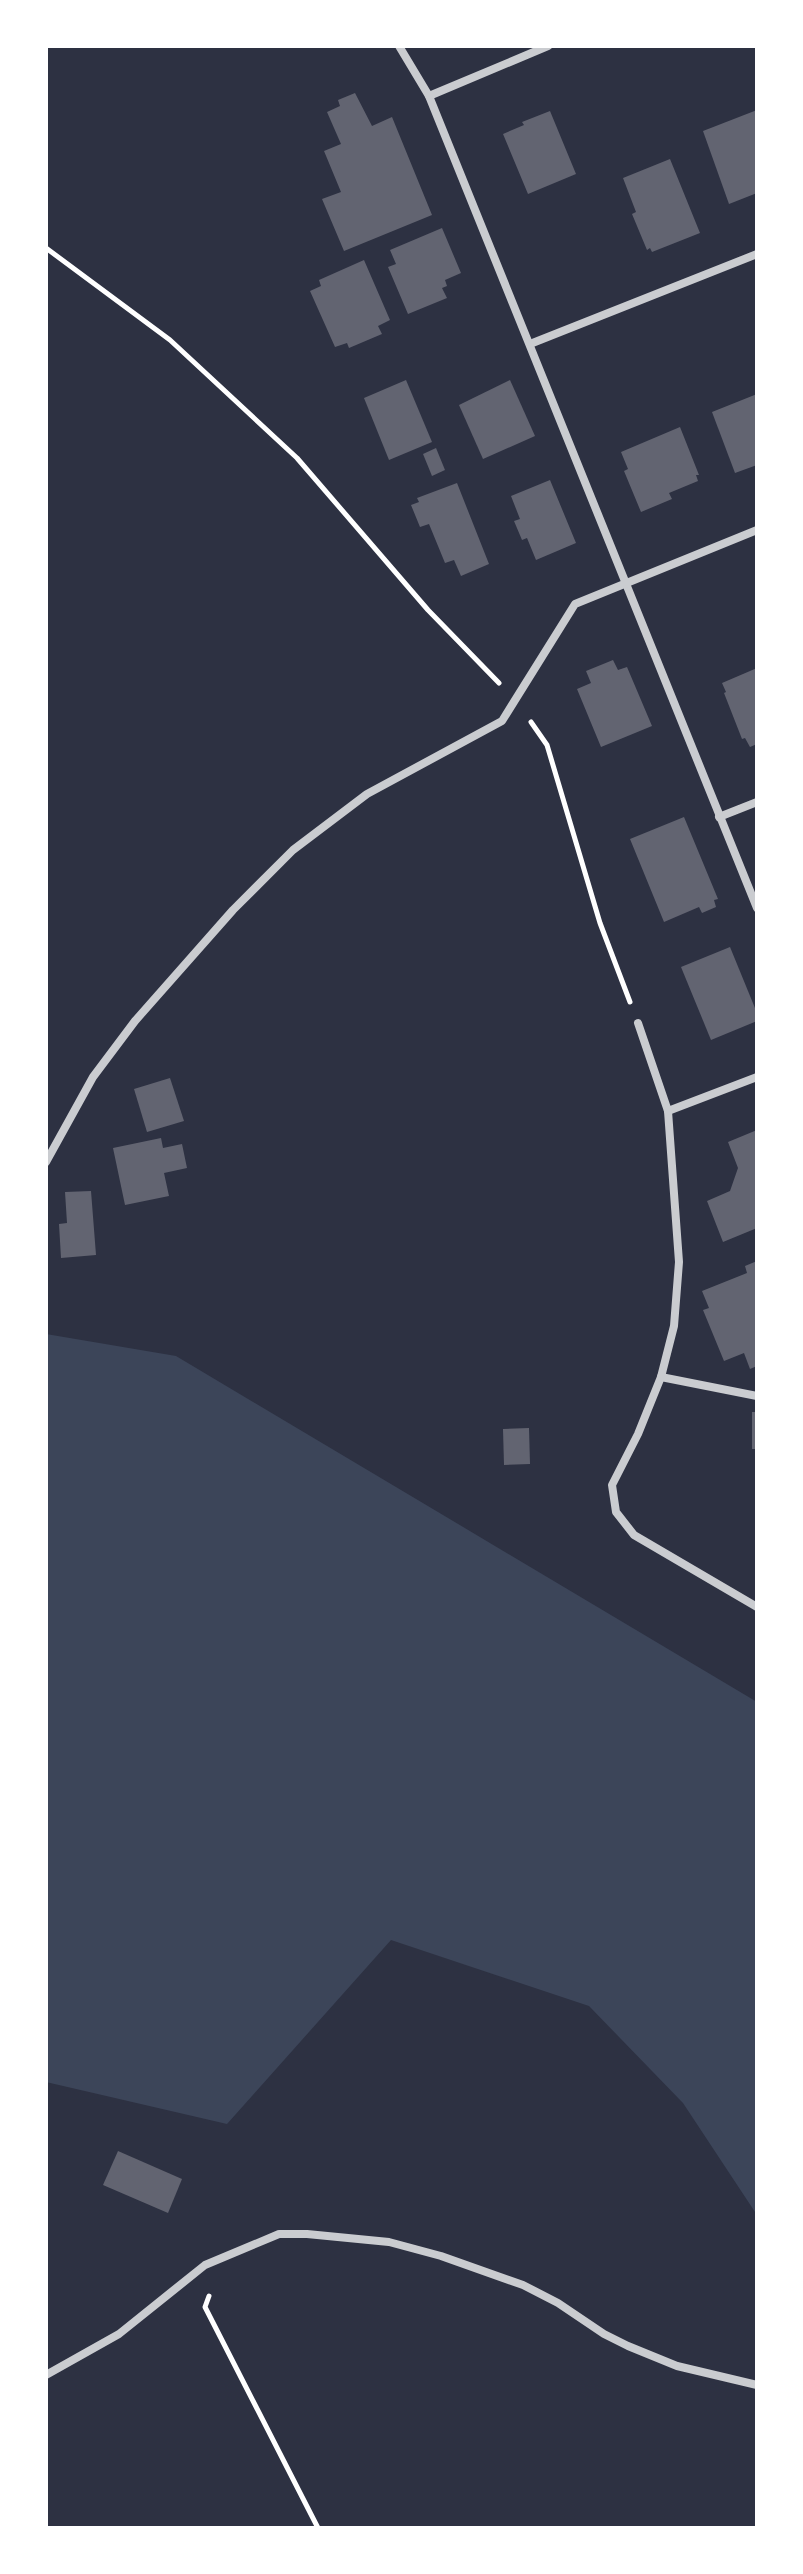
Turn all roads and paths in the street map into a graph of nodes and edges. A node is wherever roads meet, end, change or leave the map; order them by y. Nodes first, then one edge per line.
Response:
1 (399, 46) edge
2 (548, 46) edge
3 (429, 96) junction
4 (46, 248) edge
5 (757, 254) edge
6 (530, 344) junction
7 (757, 530) edge
8 (626, 584) junction
9 (516, 701) junction
10 (757, 802) edge
11 (719, 817) junction
12 (757, 908) edge
13 (638, 1023) joint
14 (757, 1077) edge
15 (668, 1111) junction
16 (46, 1162) edge
17 (661, 1377) junction
18 (757, 1396) edge
19 (757, 1607) edge
20 (205, 2265) junction
21 (46, 2375) edge
22 (757, 2385) edge
23 (318, 2528) edge

1 - 3 street
2 - 3 street
3 - 6 street
4 - 9 path
5 - 6 street
6 - 8 street
7 - 8 street
8 - 9 street
8 - 11 street
9 - 13 path
9 - 16 street
10 - 11 street
11 - 12 street
13 - 15 street
14 - 15 street
15 - 17 street
17 - 18 street
17 - 19 street
20 - 21 street
20 - 22 street
20 - 23 path

